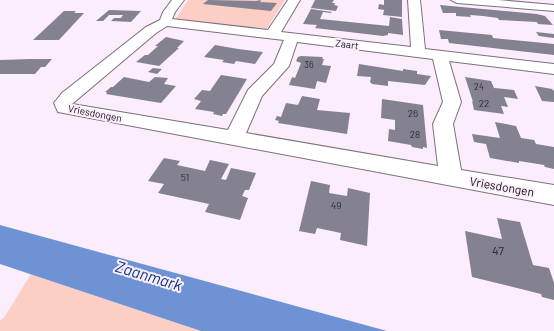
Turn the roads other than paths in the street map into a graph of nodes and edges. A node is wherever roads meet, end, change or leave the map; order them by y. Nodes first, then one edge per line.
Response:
1 (178, 0) edge
2 (294, 0) edge
3 (414, 0) edge
4 (457, 0) edge
5 (552, 0) edge
6 (554, 2) edge
7 (554, 8) edge
8 (165, 22) junction
9 (272, 35) junction
10 (292, 38) junction
11 (418, 52) junction
12 (440, 55) junction
13 (554, 69) edge
14 (234, 138) junction
15 (451, 177) junction
16 (554, 195) edge

1 - 8 street
2 - 9 street
3 - 11 street
4 - 7 street
5 - 6 street
8 - 9 street, Zaart
8 - 14 street, Vriesdongen
9 - 10 street, Zaart
10 - 11 street, Zaart
10 - 14 street
11 - 12 street, Zaart
12 - 13 street, Zaart
12 - 15 street
14 - 15 street, Vriesdongen
15 - 16 street, Vriesdongen

